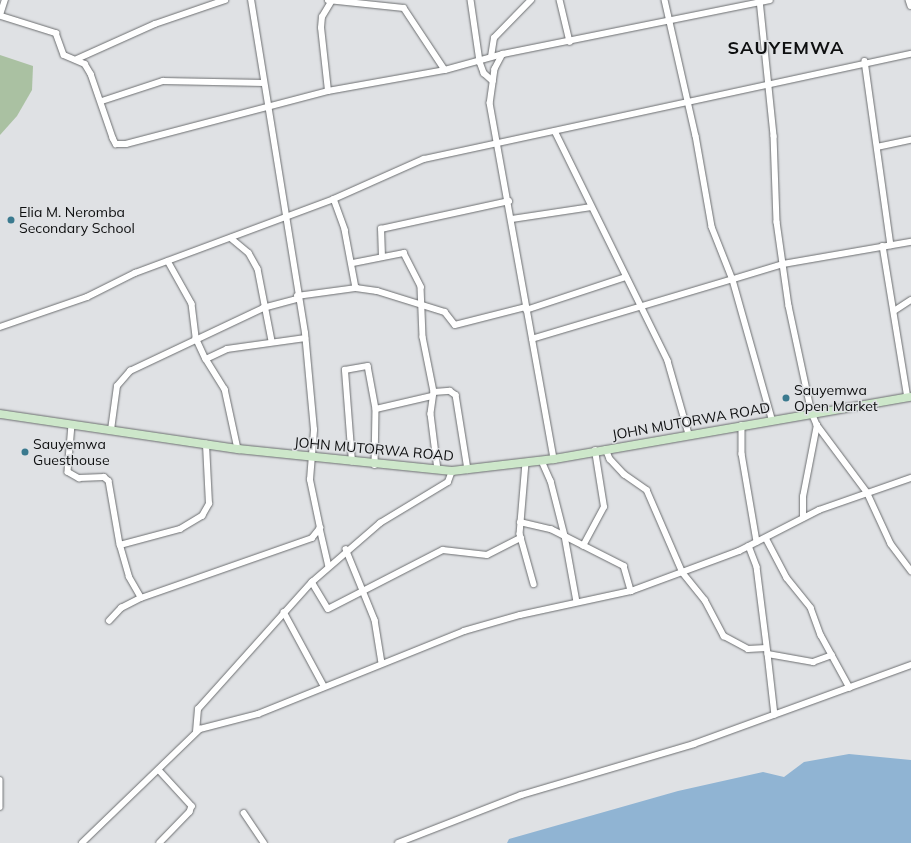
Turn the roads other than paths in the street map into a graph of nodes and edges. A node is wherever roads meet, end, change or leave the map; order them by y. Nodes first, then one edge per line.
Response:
1 (6, 0) edge
2 (225, 0) edge
3 (251, 0) edge
4 (471, 0) edge
5 (531, 0) edge
6 (560, 0) edge
7 (665, 0) edge
8 (770, 0) edge
9 (909, 0) edge
10 (329, 1) edge
11 (760, 1) edge
12 (911, 6) edge
13 (0, 15) edge
14 (670, 20) junction
15 (570, 42) junction
16 (503, 54) junction
17 (911, 54) edge
18 (491, 57) junction
19 (77, 59) junction
20 (865, 61) junction
21 (480, 62) junction
22 (445, 70) junction
23 (493, 81) junction
24 (264, 83) junction
25 (768, 84) junction
26 (328, 91) junction
27 (102, 101) junction
28 (688, 101) junction
29 (268, 109) junction
30 (555, 131) junction
31 (911, 140) edge
32 (498, 142) junction
33 (877, 147) junction
34 (334, 199) junction
35 (509, 201) junction
36 (591, 207) junction
37 (284, 217) junction
38 (512, 219) junction
39 (231, 238) junction
40 (911, 242) edge
41 (891, 244) junction
42 (883, 246) junction
43 (382, 257) junction
44 (168, 261) junction
45 (353, 263) junction
46 (783, 264) junction
47 (626, 277) junction
48 (733, 280) junction
49 (356, 288) junction
50 (297, 297) junction
51 (911, 300) edge
52 (421, 306) junction
53 (263, 308) junction
54 (526, 309) junction
55 (641, 309) junction
56 (894, 311) junction
57 (0, 327) edge
58 (196, 338) junction
59 (305, 338) junction
60 (532, 339) junction
61 (272, 341) junction
62 (206, 359) junction
63 (433, 394) junction
64 (910, 397) edge
65 (376, 409) junction
66 (812, 413) junction
67 (0, 414) edge
68 (772, 419) junction
69 (72, 425) junction
70 (742, 425) junction
71 (817, 425) junction
72 (111, 430) junction
73 (689, 434) junction
74 (206, 444) junction
75 (238, 449) junction
76 (606, 449) junction
77 (595, 451) junction
78 (312, 457) junction
79 (554, 459) junction
80 (542, 461) junction
81 (352, 462) junction
82 (526, 463) junction
83 (375, 465) junction
84 (438, 470) junction
85 (468, 470) junction
86 (452, 471) junction
87 (911, 478) edge
88 (867, 492) junction
89 (803, 518) junction
90 (520, 522) junction
91 (320, 528) junction
92 (565, 536) junction
93 (520, 538) junction
94 (766, 538) junction
95 (757, 542) junction
96 (120, 545) junction
97 (583, 546) junction
98 (749, 546) junction
99 (346, 549) junction
100 (329, 566) junction
101 (911, 571) edge
102 (682, 573) junction
103 (312, 582) junction
104 (534, 584) dead end
105 (631, 592) junction
106 (361, 593) junction
107 (141, 598) junction
108 (577, 602) junction
109 (284, 612) junction
110 (109, 621) dead end
111 (767, 651) junction
112 (832, 655) junction
113 (382, 663) junction
114 (911, 666) edge
115 (324, 686) junction
116 (850, 688) junction
117 (775, 715) junction
118 (196, 732) junction
119 (159, 770) junction
120 (0, 780) edge
121 (0, 807) edge
122 (244, 814) dead end
123 (82, 843) edge
124 (160, 843) edge
125 (264, 843) edge
126 (398, 843) edge

1 - 13 street
2 - 19 street
3 - 24 street
4 - 21 street
5 - 18 street
6 - 15 street
7 - 14 street
8 - 11 street
9 - 12 street
10 - 22 street
10 - 26 street
11 - 14 street
11 - 25 street
13 - 19 street
14 - 15 street
14 - 28 street
15 - 16 street
16 - 18 street
16 - 23 street
17 - 20 street
18 - 21 street
19 - 27 street
20 - 25 street
20 - 33 street
21 - 22 street
21 - 23 street
22 - 26 street
23 - 32 street
24 - 27 street
24 - 29 street
25 - 28 street
25 - 46 street
26 - 29 street
27 - 29 street
28 - 30 street
28 - 48 street
29 - 37 street
30 - 32 street
30 - 36 street
31 - 33 street
32 - 34 street
32 - 35 street
33 - 41 street
34 - 37 street
34 - 45 street
35 - 38 street
35 - 43 street
36 - 38 street
36 - 47 street
37 - 39 street
37 - 50 street
38 - 54 street
39 - 44 street
39 - 53 street
40 - 41 street
41 - 42 street
42 - 46 street
42 - 56 street
43 - 45 street
43 - 52 street
44 - 57 street
44 - 58 street
45 - 49 street
46 - 48 street
46 - 66 street
47 - 54 street
47 - 55 street
48 - 55 street
48 - 68 street
49 - 50 street
49 - 52 street
50 - 53 street
50 - 59 street
51 - 56 street
52 - 54 street
52 - 63 street
53 - 58 street
53 - 61 street
54 - 60 street
55 - 60 street
55 - 73 street
56 - 64 street
58 - 62 street
58 - 72 street
59 - 61 street
59 - 78 street
60 - 79 street
61 - 62 street
62 - 75 street
63 - 65 street
63 - 84 street
63 - 85 street
64 - 66 street, JOHN MUTORWA ROAD
65 - 81 street
65 - 83 street
66 - 68 street, JOHN MUTORWA ROAD
66 - 71 street
67 - 69 street, JOHN MUTORWA ROAD
68 - 70 street, JOHN MUTORWA ROAD
69 - 72 street, JOHN MUTORWA ROAD
69 - 96 street
70 - 73 street, JOHN MUTORWA ROAD
70 - 95 street
71 - 88 street
71 - 89 street
72 - 74 street, JOHN MUTORWA ROAD
73 - 76 street, JOHN MUTORWA ROAD
74 - 75 street, JOHN MUTORWA ROAD
74 - 96 street
75 - 78 street, JOHN MUTORWA ROAD
76 - 77 street, JOHN MUTORWA ROAD
76 - 102 street
77 - 79 street, JOHN MUTORWA ROAD
77 - 97 street
78 - 81 street, JOHN MUTORWA ROAD
78 - 91 street
79 - 80 street, JOHN MUTORWA ROAD
80 - 82 street, JOHN MUTORWA ROAD
80 - 92 street
81 - 83 street, JOHN MUTORWA ROAD
82 - 85 street, JOHN MUTORWA ROAD
82 - 90 street
83 - 84 street, JOHN MUTORWA ROAD
84 - 86 street, JOHN MUTORWA ROAD
85 - 86 street, JOHN MUTORWA ROAD
86 - 99 street
87 - 88 street
88 - 89 street
88 - 101 street
89 - 94 street
90 - 92 street
90 - 93 street
91 - 100 street
91 - 107 street
92 - 97 street
92 - 108 street
93 - 104 street
93 - 106 street
94 - 95 street
94 - 112 street
95 - 98 street
96 - 107 street
97 - 105 street
98 - 102 street
98 - 111 street
99 - 100 street
99 - 106 street
100 - 103 street
102 - 105 street
102 - 111 street
103 - 106 street
103 - 109 street
105 - 108 street
106 - 113 street
107 - 110 street
108 - 113 street
109 - 115 street
109 - 118 street
111 - 112 street
111 - 117 street
112 - 116 street
113 - 115 street
114 - 116 street
115 - 118 street
116 - 117 street
117 - 126 street
118 - 119 street
119 - 123 street
119 - 124 street
120 - 121 street
122 - 125 street

